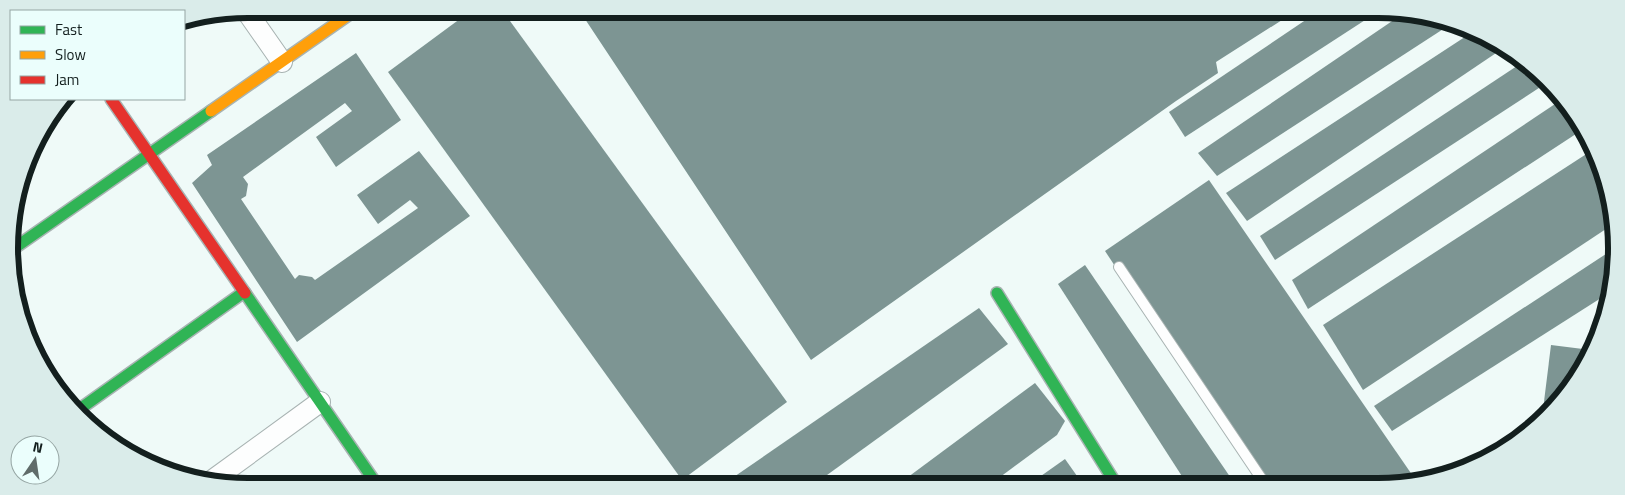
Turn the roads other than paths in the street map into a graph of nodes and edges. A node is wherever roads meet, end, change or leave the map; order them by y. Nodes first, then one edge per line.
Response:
1 (251, 18) edge
2 (344, 18) edge
3 (282, 62) junction
4 (112, 100) edge
5 (150, 154) junction
6 (18, 246) edge
7 (1119, 267) dead end
8 (244, 292) junction
9 (997, 293) dead end
10 (320, 402) junction
11 (82, 407) edge
12 (218, 476) edge
13 (372, 478) edge
14 (1112, 478) edge
15 (1261, 478) edge

1 - 3 street
2 - 3 street
3 - 5 street
4 - 5 street
5 - 6 street
5 - 8 street
7 - 15 lane
8 - 10 street
8 - 11 street
9 - 14 street
10 - 12 street
10 - 13 street

